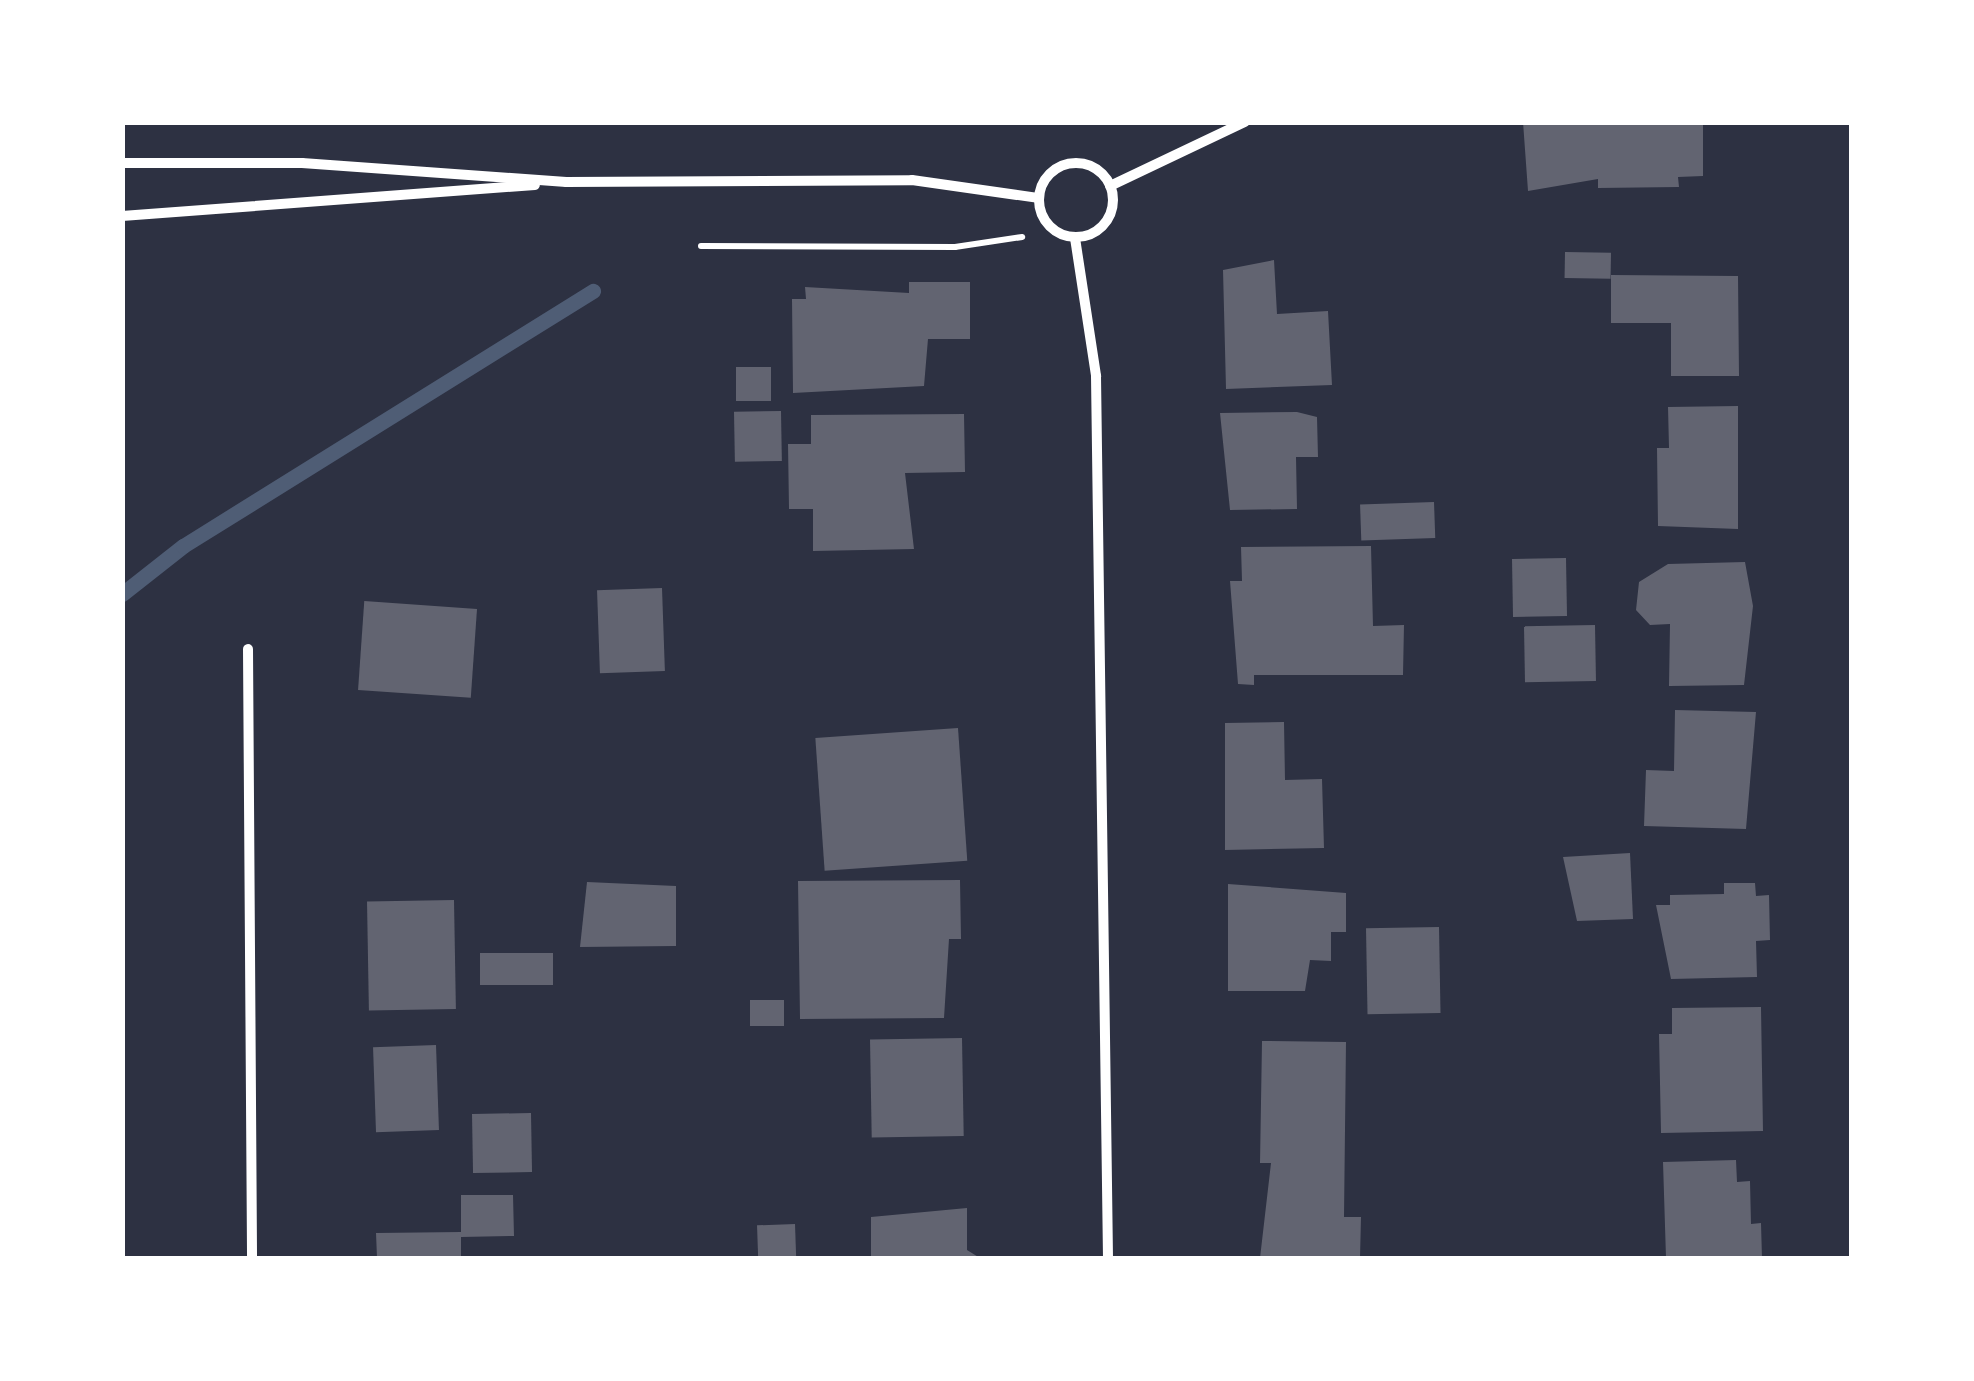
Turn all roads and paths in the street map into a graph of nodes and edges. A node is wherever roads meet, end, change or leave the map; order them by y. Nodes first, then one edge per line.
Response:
1 (1245, 122) edge
2 (122, 163) edge
3 (566, 182) junction
4 (1110, 186) junction
5 (1038, 198) junction
6 (122, 216) edge
7 (1022, 236) dead end
8 (1075, 238) junction
9 (701, 246) dead end
10 (248, 649) dead end
11 (252, 1258) edge
12 (1108, 1258) edge

1 - 4 street
2 - 3 street
3 - 5 street
3 - 6 street
4 - 5 street
4 - 8 street
5 - 8 street
7 - 9 path
8 - 12 street
10 - 11 street

